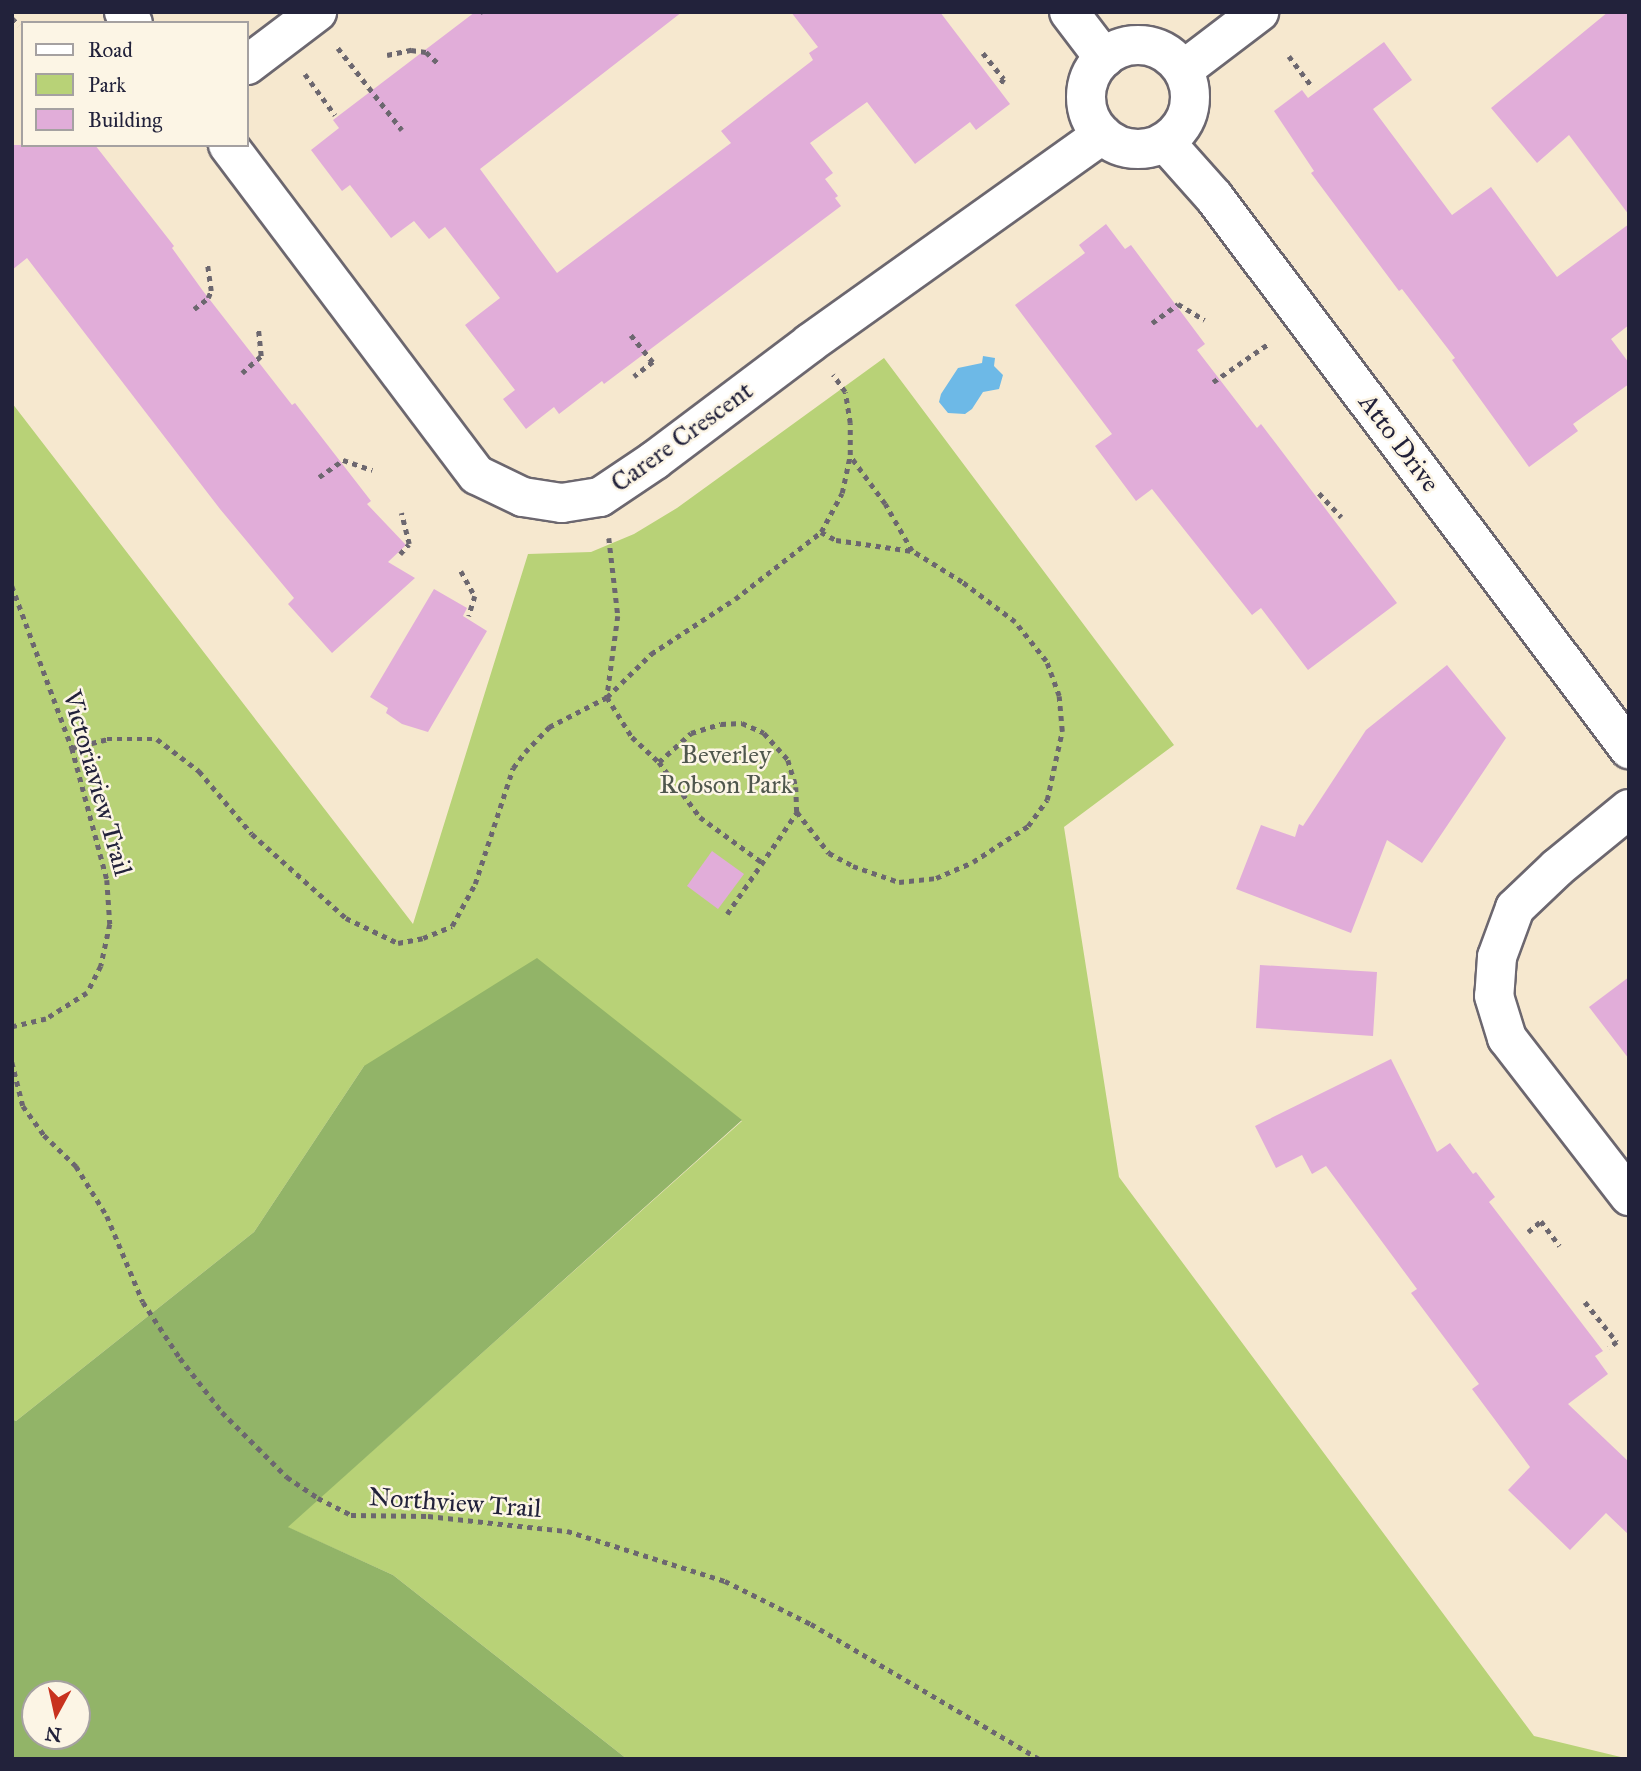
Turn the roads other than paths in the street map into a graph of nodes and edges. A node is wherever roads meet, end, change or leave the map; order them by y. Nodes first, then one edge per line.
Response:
1 (1069, 12) edge
2 (1259, 12) edge
3 (315, 14) edge
4 (1104, 58) junction
5 (248, 64) edge
6 (1183, 70) junction
7 (1102, 135) junction
8 (1164, 142) junction
9 (230, 147) edge
10 (1629, 749) edge
11 (1629, 809) edge
12 (1629, 1196) edge

1 - 4 street
2 - 6 street
3 - 5 street
4 - 6 street
4 - 7 street
6 - 8 street
7 - 8 street
7 - 9 street, Carere Crescent
8 - 10 street, Atto Drive
11 - 12 street

